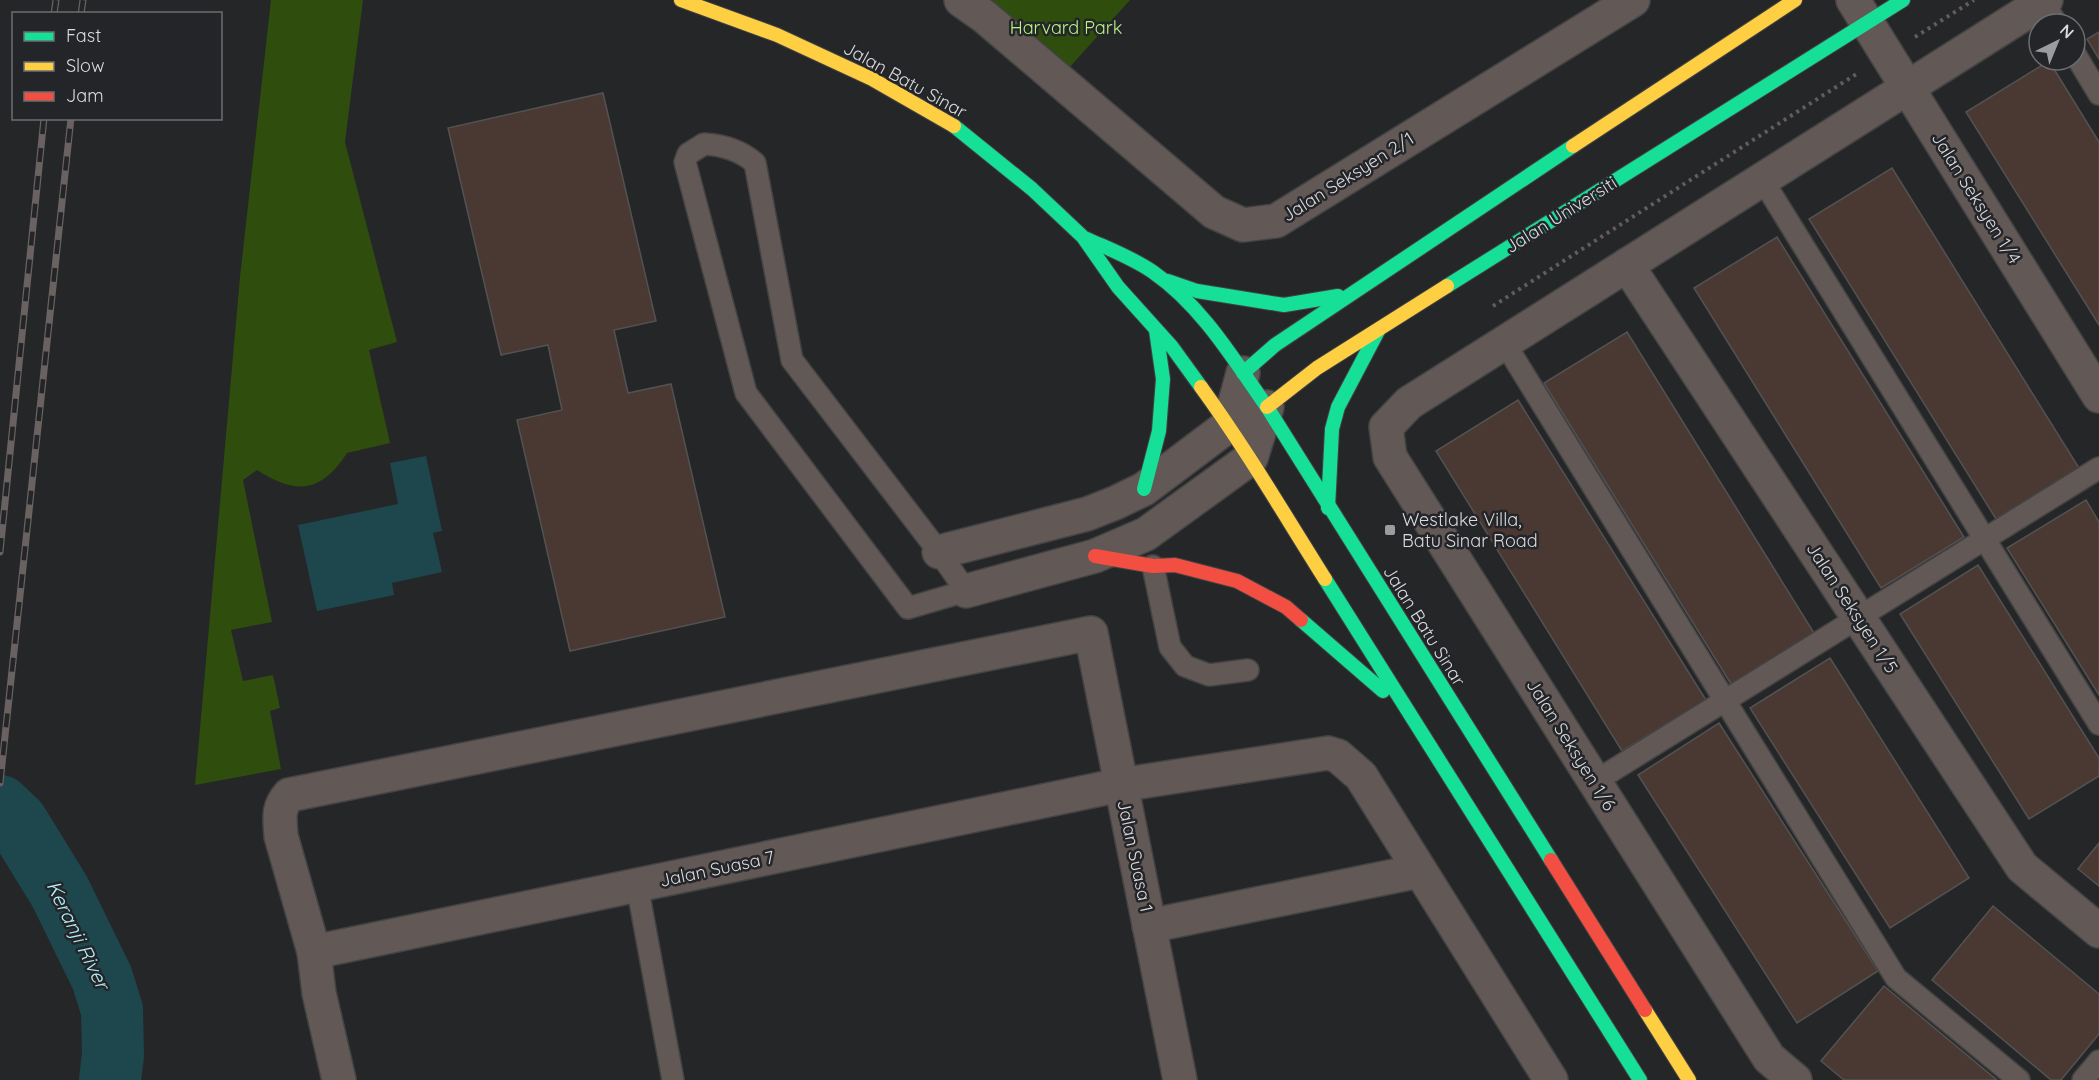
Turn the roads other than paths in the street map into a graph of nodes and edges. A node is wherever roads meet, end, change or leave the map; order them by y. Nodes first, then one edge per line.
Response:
1 (681, 0) edge
2 (961, 0) edge
3 (1633, 0) edge
4 (1795, 0) edge
5 (1903, 0) edge
6 (2049, 9) edge
7 (1860, 12) edge
8 (2086, 72) edge
9 (1907, 88) junction
10 (2099, 94) edge
11 (1762, 179) junction
12 (1083, 237) junction
13 (1627, 265) junction
14 (1161, 278) junction
15 (1348, 295) junction
16 (1379, 329) junction
17 (1156, 330) junction
18 (1504, 342) junction
19 (1243, 374) junction
20 (2099, 396) edge
21 (1267, 407) junction
22 (1229, 425) junction
23 (1251, 458) junction
24 (2099, 468) edge
25 (1144, 489) junction
26 (1328, 508) junction
27 (1985, 539) junction
28 (939, 552) junction
29 (1095, 556) junction
30 (1153, 566) junction
31 (966, 591) junction
32 (1859, 617) junction
33 (1248, 670) dead end
34 (1725, 701) junction
35 (1410, 714) junction
36 (2099, 724) edge
37 (1594, 782) junction
38 (1120, 785) junction
39 (1419, 871) junction
40 (637, 885) junction
41 (1149, 926) junction
42 (2099, 931) edge
43 (314, 952) junction
44 (2099, 1061) edge
45 (339, 1080) edge
46 (673, 1080) edge
47 (1180, 1080) edge
48 (1551, 1080) edge
49 (1640, 1080) edge
50 (1689, 1080) edge
51 (1795, 1080) edge
52 (2019, 1080) edge
53 (2083, 1080) edge

1 - 12 street, Jalan Batu Sinar
2 - 3 street, Jalan Seksyen 2/1
4 - 15 street
5 - 7 street, Jalan Universiti
6 - 9 street
7 - 9 street, Jalan Seksyen 1/4
7 - 16 street, Jalan Universiti
8 - 10 lane
9 - 11 street
9 - 20 street, Jalan Seksyen 1/4
11 - 13 street
11 - 27 lane
12 - 14 street, Jalan Batu Sinar
12 - 17 street, Jalan Batu Sinar
13 - 18 street
13 - 32 street, Jalan Seksyen 1/5
14 - 15 street
14 - 19 street, Jalan Batu Sinar
15 - 19 street
16 - 21 street, Jalan Universiti
16 - 26 street
17 - 22 street, Jalan Batu Sinar
17 - 25 street
18 - 34 lane
18 - 37 street, Jalan Seksyen 1/6
19 - 21 street, Jalan Batu Sinar
19 - 22 street
21 - 23 street
21 - 26 street, Jalan Batu Sinar
22 - 23 street, Jalan Batu Sinar
22 - 25 street
23 - 29 street
23 - 35 street, Jalan Batu Sinar
24 - 27 lane
25 - 28 street
26 - 50 street, Jalan Batu Sinar
27 - 32 lane
27 - 36 lane
28 - 31 lane
28 - 31 lane
29 - 30 street
29 - 31 street
30 - 33 lane
30 - 35 street
32 - 34 lane
32 - 42 street, Jalan Seksyen 1/5
34 - 37 lane
34 - 52 lane
35 - 49 street, Jalan Batu Sinar
37 - 51 street, Jalan Seksyen 1/6
38 - 39 street, Jalan Suasa 7
38 - 40 street, Jalan Suasa 7
38 - 41 street, Jalan Suasa 1
38 - 43 street, Jalan Suasa 1
39 - 41 street
39 - 48 street, Jalan Suasa 7
40 - 43 street, Jalan Suasa 7
40 - 46 lane
41 - 47 street, Jalan Suasa 1
43 - 45 street
44 - 53 lane

